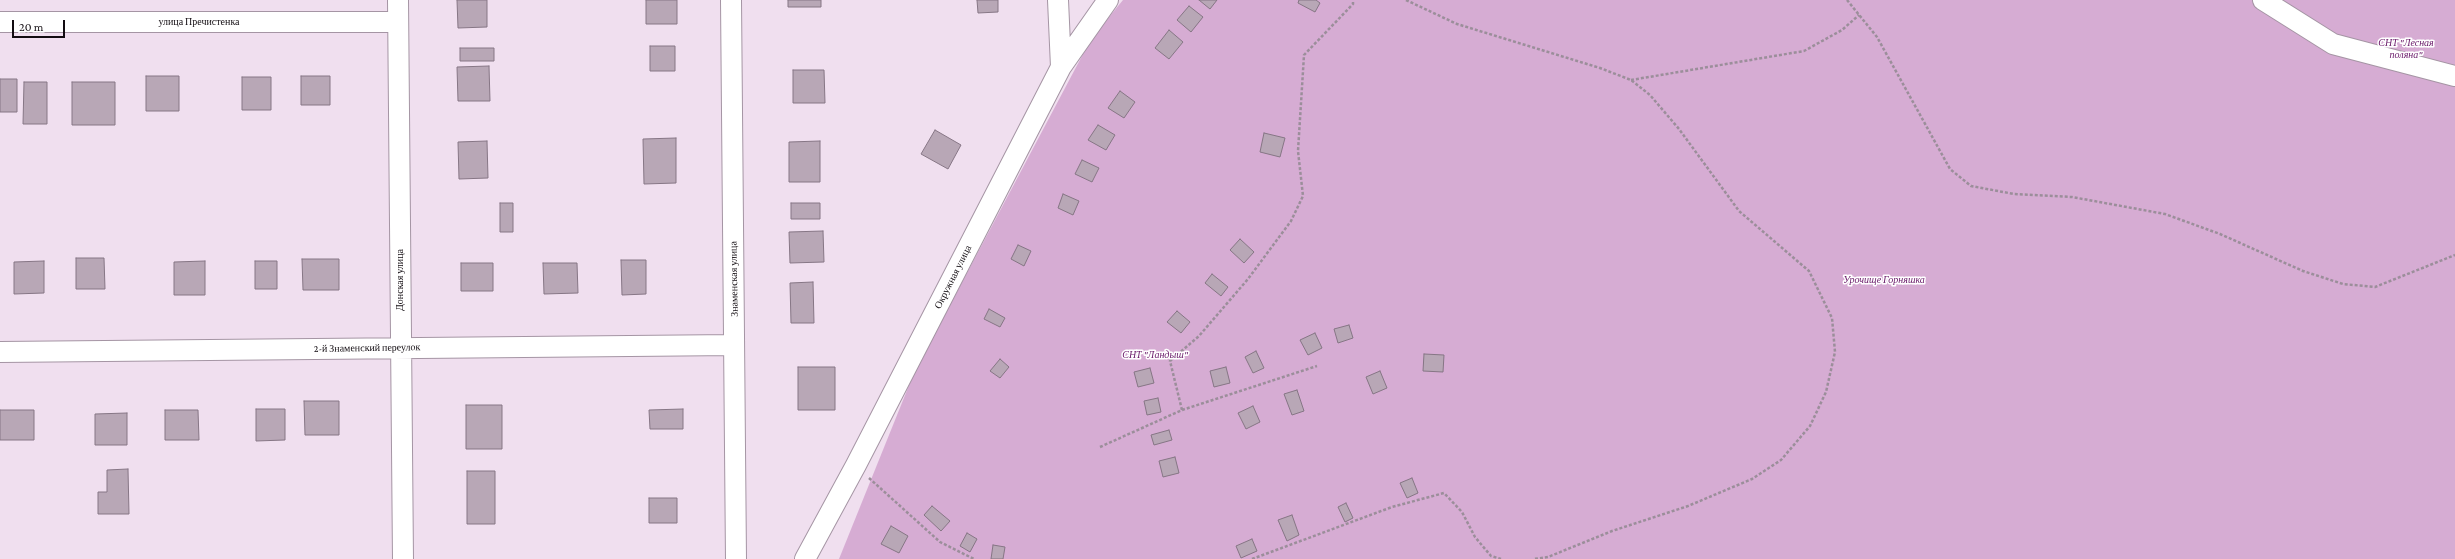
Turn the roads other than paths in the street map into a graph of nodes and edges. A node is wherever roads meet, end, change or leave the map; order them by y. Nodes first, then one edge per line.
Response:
1 (398, 0) edge
2 (731, 0) edge
3 (1058, 0) edge
4 (1108, 0) edge
5 (2262, 0) edge
6 (0, 22) edge
7 (398, 22) junction
8 (1061, 67) junction
9 (2455, 76) edge
10 (734, 345) junction
11 (400, 347) junction
12 (0, 352) edge
13 (403, 559) edge
14 (736, 559) edge
15 (805, 559) edge

1 - 7 street, Донская улица
2 - 10 street, Знаменская улица
3 - 8 street
4 - 8 street, Окружная улица
5 - 9 street
6 - 7 street, улица Пречистенка
7 - 11 street, Донская улица
8 - 15 street, Окружная улица
10 - 11 street, 2-й Знаменский переулок
10 - 14 street, Знаменская улица
11 - 12 street, 2-й Знаменский переулок
11 - 13 street, Донская улица

